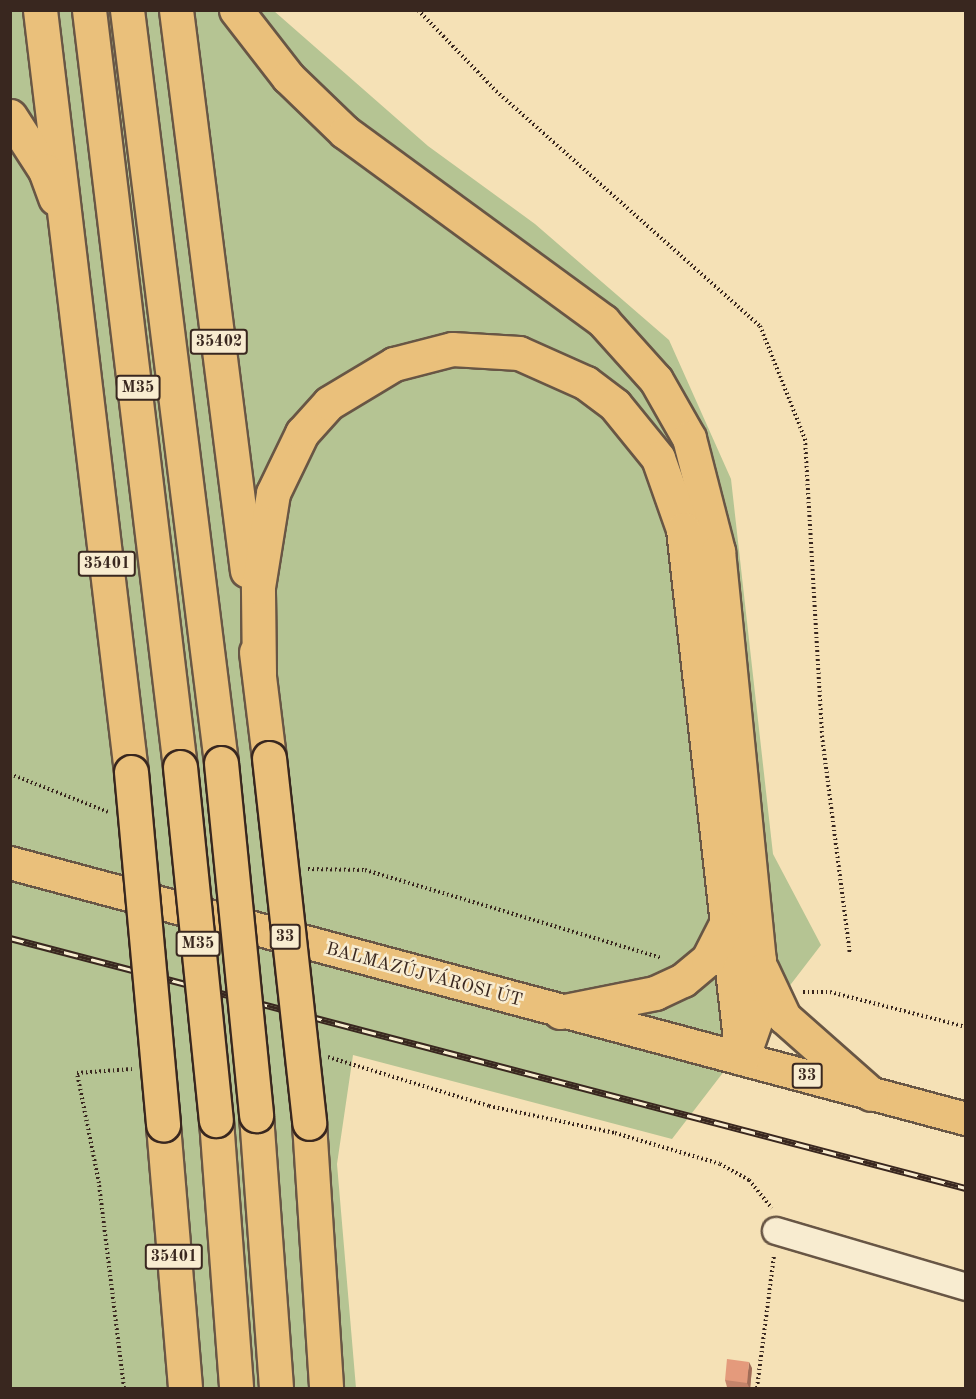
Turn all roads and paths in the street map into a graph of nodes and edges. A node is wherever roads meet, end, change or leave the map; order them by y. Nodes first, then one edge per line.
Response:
1 (40, 10) edge
2 (88, 10) edge
3 (127, 10) edge
4 (176, 10) edge
5 (237, 10) edge
6 (10, 116) edge
7 (84, 356) junction
8 (259, 674) junction
9 (10, 774) edge
10 (121, 815) dead end
11 (10, 863) edge
12 (299, 868) dead end
13 (724, 928) junction
14 (759, 960) junction
15 (683, 980) junction
16 (771, 996) junction
17 (560, 1012) junction
18 (966, 1027) edge
19 (328, 1057) dead end
20 (742, 1058) junction
21 (871, 1094) junction
22 (966, 1119) edge
23 (776, 1231) junction
24 (966, 1287) edge
25 (185, 1389) edge
26 (236, 1389) edge
27 (276, 1389) edge
28 (326, 1389) edge
29 (757, 1389) edge

1 - 7 highway, 35401
2 - 26 highway, M35, bridge
3 - 27 highway, M35, bridge
4 - 8 highway, 35402
5 - 14 highway
6 - 7 highway
7 - 25 highway, 35401, bridge
8 - 13 highway
8 - 28 highway, bridge
9 - 10 path
11 - 17 main road, BALMAZÚJVÁROSI ÚT / 33
12 - 15 path
13 - 15 highway
13 - 20 highway
14 - 16 highway
14 - 20 highway
15 - 17 highway
16 - 18 path
16 - 21 highway
17 - 20 main road, 33
19 - 23 path
20 - 21 main road, 33
21 - 22 main road, 33
23 - 24 lane
23 - 29 path

